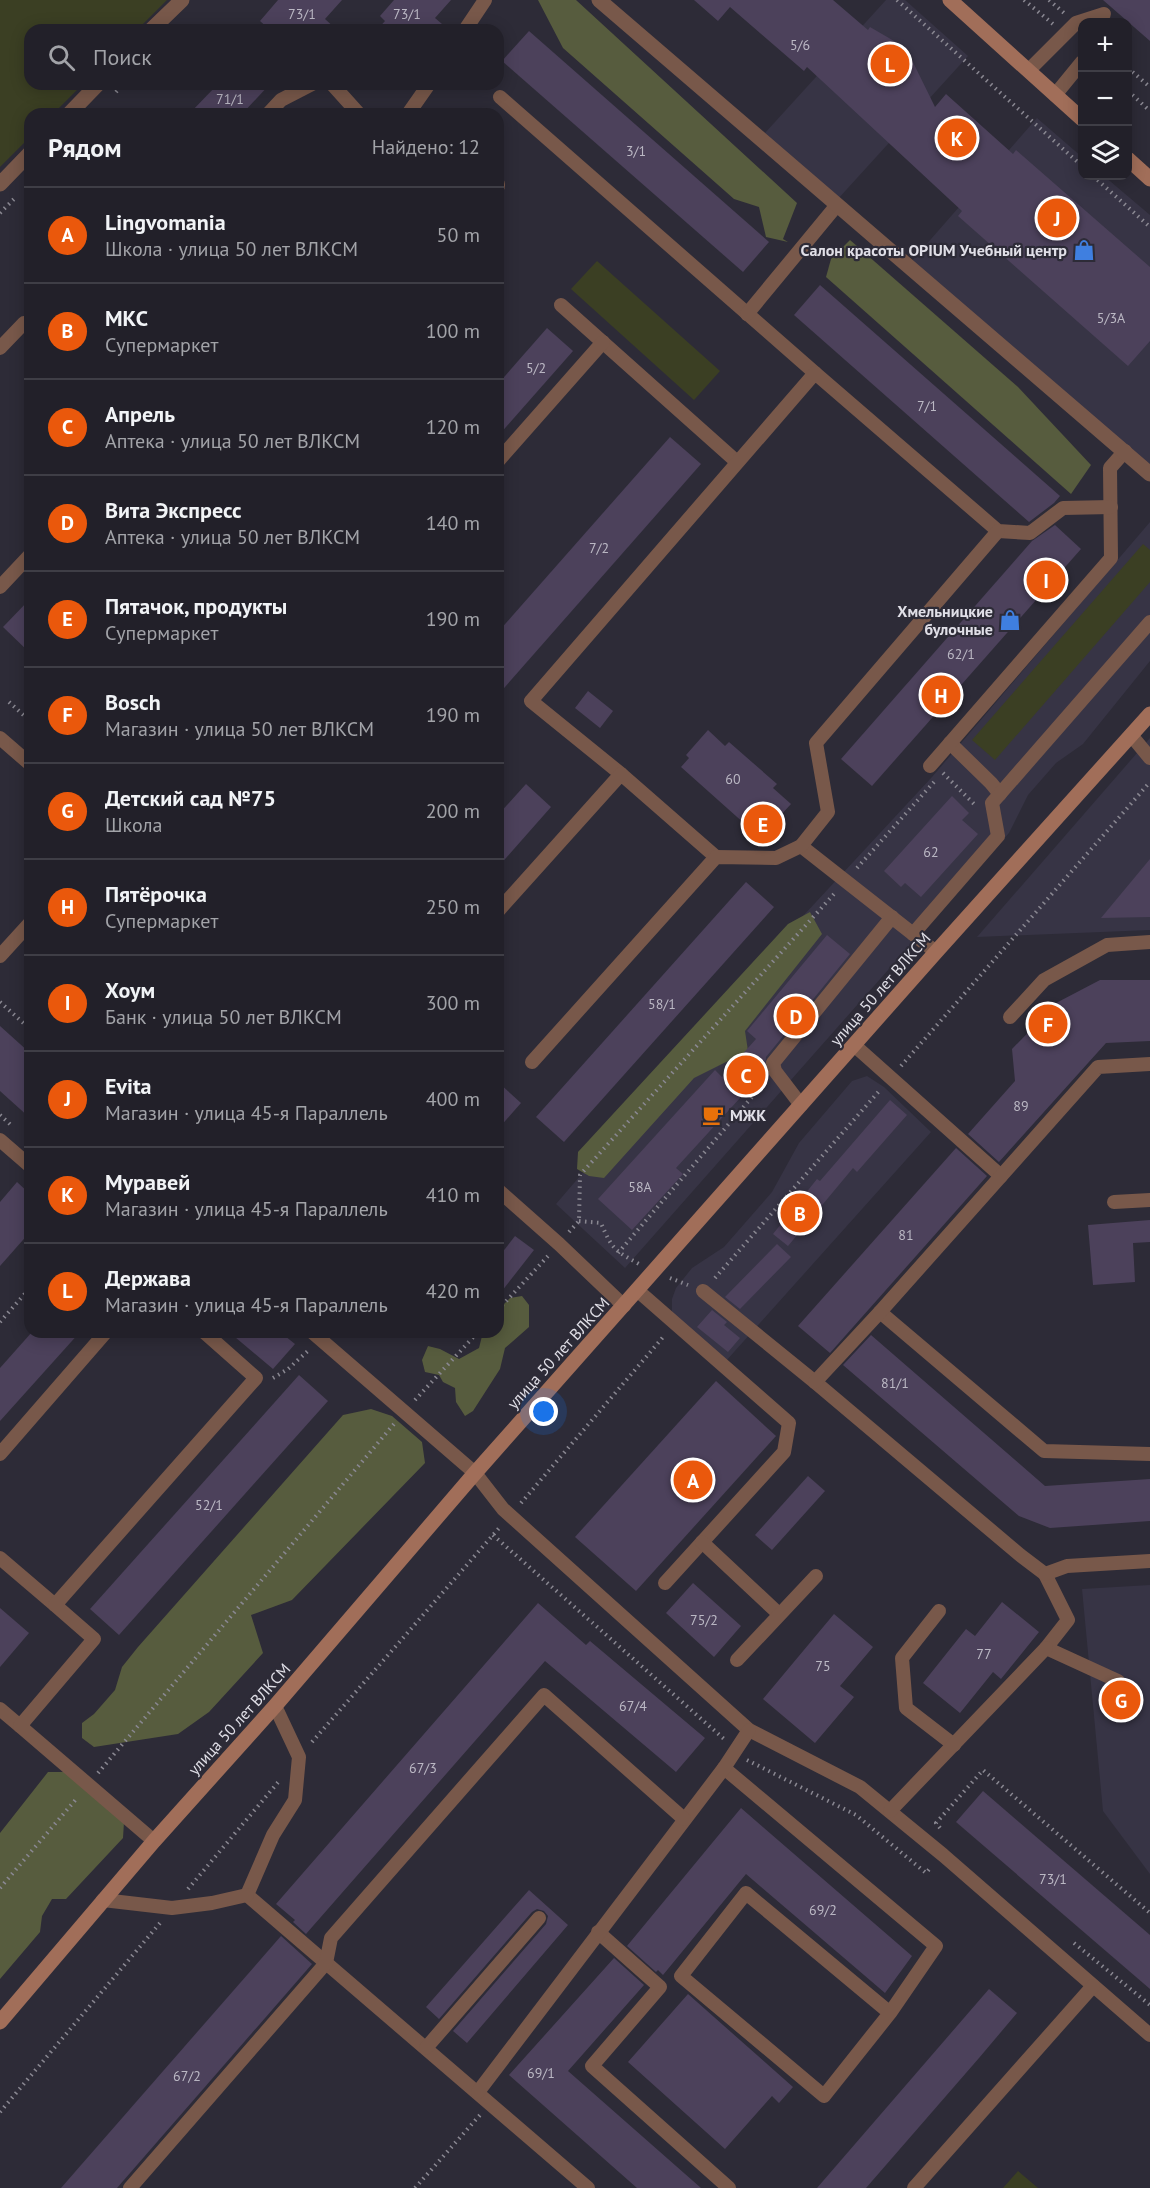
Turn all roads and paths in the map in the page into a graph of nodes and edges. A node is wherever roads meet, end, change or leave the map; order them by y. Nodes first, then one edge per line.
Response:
1 (182, 0) edge
2 (485, 0) edge
3 (599, 0) edge
4 (897, 0) edge
5 (950, 0) edge
6 (1105, 15) edge
7 (158, 24) edge
8 (469, 24) edge
9 (1078, 68) edge
10 (1029, 70) junction
11 (1132, 71) edge
12 (1150, 87) edge
13 (92, 90) edge
14 (300, 90) edge
15 (337, 90) edge
16 (426, 90) edge
17 (1055, 95) junction
18 (1132, 95) edge
19 (500, 97) dead end
20 (75, 108) edge
21 (274, 108) edge
22 (354, 108) edge
23 (417, 108) edge
24 (1150, 111) edge
25 (1078, 115) edge
26 (24, 159) edge
27 (1078, 162) edge
28 (1132, 163) edge
29 (1150, 179) edge
30 (1097, 180) edge
31 (0, 184) edge
32 (837, 205) junction
33 (1150, 227) edge
34 (561, 305) dead end
35 (747, 314) junction
36 (24, 323) edge
37 (603, 342) junction
38 (0, 348) edge
39 (815, 373) junction
40 (1125, 452) junction
41 (504, 454) edge
42 (737, 462) junction
43 (1150, 474) edge
44 (1111, 507) junction
45 (998, 531) junction
46 (24, 561) edge
47 (0, 587) edge
48 (1150, 622) edge
49 (9, 702) dead end
50 (1150, 714) edge
51 (24, 716) edge
52 (1131, 735) junction
53 (0, 738) edge
54 (950, 743) junction
55 (1150, 758) edge
56 (24, 759) edge
57 (930, 766) dead end
58 (621, 774) junction
59 (1150, 782) edge
60 (1000, 794) junction
61 (801, 846) junction
62 (716, 857) junction
63 (846, 881) junction
64 (504, 904) edge
65 (892, 917) junction
66 (24, 930) edge
67 (914, 934) junction
68 (1150, 942) edge
69 (936, 952) junction
70 (0, 956) edge
71 (0, 1002) edge
72 (1010, 1017) dead end
73 (24, 1024) edge
74 (854, 1045) junction
75 (532, 1062) dead end
76 (1150, 1064) edge
77 (775, 1071) junction
78 (890, 1078) junction
79 (801, 1105) junction
80 (3, 1148) edge
81 (24, 1163) edge
82 (1001, 1176) junction
83 (504, 1195) edge
84 (1150, 1200) edge
85 (1114, 1202) dead end
86 (579, 1221) junction
87 (559, 1244) junction
88 (618, 1253) junction
89 (654, 1272) junction
90 (637, 1290) junction
91 (703, 1291) junction
92 (24, 1295) edge
93 (504, 1304) edge
94 (624, 1306) junction
95 (880, 1312) junction
96 (0, 1323) edge
97 (675, 1323) junction
98 (101, 1338) edge
99 (211, 1338) edge
100 (314, 1338) edge
101 (318, 1338) edge
102 (472, 1338) edge
103 (256, 1378) junction
104 (815, 1382) junction
105 (404, 1412) junction
106 (0, 1454) edge
107 (1150, 1455) edge
108 (475, 1473) junction
109 (510, 1515) junction
110 (702, 1542) junction
111 (0, 1558) edge
112 (1150, 1561) edge
113 (1045, 1574) junction
114 (816, 1576) dead end
115 (665, 1583) dead end
116 (55, 1605) junction
117 (939, 1611) dead end
118 (779, 1614) junction
119 (1046, 1648) junction
120 (736, 1660) dead end
121 (1118, 1681) dead end
122 (275, 1706) junction
123 (0, 1709) edge
124 (20, 1726) junction
125 (749, 1730) junction
126 (954, 1745) junction
127 (299, 1757) junction
128 (724, 1768) junction
129 (89, 1784) junction
130 (890, 1811) junction
131 (684, 1819) junction
132 (942, 1830) dead end
133 (154, 1841) junction
134 (0, 1888) edge
135 (247, 1894) junction
136 (103, 1900) junction
137 (172, 1908) junction
138 (1150, 1913) edge
139 (539, 1918) dead end
140 (598, 1932) junction
141 (326, 1963) junction
142 (1093, 1986) junction
143 (890, 2013) junction
144 (0, 2022) edge
145 (1150, 2035) edge
146 (426, 2048) junction
147 (478, 2092) junction
148 (491, 2103) junction
149 (0, 2112) edge
150 (130, 2188) edge
151 (416, 2188) edge
152 (588, 2188) edge
153 (729, 2188) edge
154 (914, 2188) edge

1 - 7 street
2 - 8 lane
3 - 32 street
4 - 27 path
5 - 10 street
6 - 10 lane
9 - 17 lane
10 - 17 street
11 - 12 path
13 - 20 street
14 - 21 lane
15 - 22 lane
16 - 23 lane
17 - 25 street
18 - 24 path
19 - 35 lane
26 - 31 street
28 - 29 street
30 - 33 path
32 - 35 lane
32 - 40 street
34 - 37 lane
35 - 39 lane
36 - 38 lane
37 - 41 lane
37 - 42 lane
39 - 42 lane
39 - 45 lane
40 - 43 street
40 - 44 lane
42 - 58 lane
44 - 45 lane
44 - 54 lane
45 - 61 lane
46 - 47 lane
48 - 60 lane
49 - 51 path
50 - 52 street, улица 50 лет ВЛКСМ
52 - 55 lane
52 - 69 street, улица 50 лет ВЛКСМ
53 - 56 lane
54 - 57 lane
54 - 60 lane
58 - 62 lane
58 - 64 lane
59 - 78 path
60 - 67 lane
61 - 62 lane
61 - 63 lane
62 - 75 lane
63 - 65 lane
63 - 86 path
65 - 67 lane
65 - 77 lane
66 - 70 lane
67 - 69 lane
68 - 72 lane
69 - 74 street, улица 50 лет ВЛКСМ
71 - 73 path
74 - 78 lane
74 - 79 street, улица 50 лет ВЛКСМ
76 - 82 lane
77 - 79 lane
77 - 88 path
78 - 82 lane
78 - 91 path
79 - 89 street, улица 50 лет ВЛКСМ
80 - 81 lane
82 - 95 lane
83 - 87 lane
84 - 85 lane
86 - 87 path
86 - 88 path
87 - 93 path
87 - 94 lane
88 - 89 path
89 - 90 street, улица 50 лет ВЛКСМ
89 - 91 path
90 - 94 street, улица 50 лет ВЛКСМ
90 - 97 lane
91 - 104 lane
92 - 96 path
94 - 108 street, улица 50 лет ВЛКСМ
95 - 104 lane
95 - 107 lane
97 - 109 path
97 - 110 lane
98 - 106 lane
99 - 103 lane
100 - 103 path
101 - 105 lane
102 - 105 path
103 - 116 lane
104 - 113 lane
105 - 108 lane
105 - 129 path
108 - 109 lane
108 - 122 street, улица 50 лет ВЛКСМ
109 - 125 lane
109 - 127 path
110 - 115 lane
110 - 118 lane
111 - 116 lane
112 - 113 lane
113 - 119 lane
114 - 118 lane
116 - 124 lane
117 - 126 lane
118 - 120 lane
119 - 121 lane
119 - 126 lane
122 - 127 lane
122 - 133 street, улица 50 лет ВЛКСМ
123 - 124 lane
124 - 129 lane
125 - 128 lane
125 - 130 lane
126 - 130 lane
127 - 135 lane
127 - 137 path
128 - 131 lane
128 - 143 lane
129 - 133 lane
129 - 134 path
130 - 142 lane
131 - 140 lane
131 - 141 lane
132 - 138 path
133 - 136 street, улица 50 лет ВЛКСМ
135 - 137 lane
135 - 141 lane
136 - 137 lane
136 - 144 street, улица 50 лет ВЛКСМ
137 - 149 path
139 - 146 lane
140 - 147 lane
140 - 153 lane
141 - 146 lane
141 - 150 lane
142 - 145 lane
142 - 154 lane
143 - 143 lane
146 - 147 lane
147 - 148 lane
148 - 151 path
148 - 152 lane

